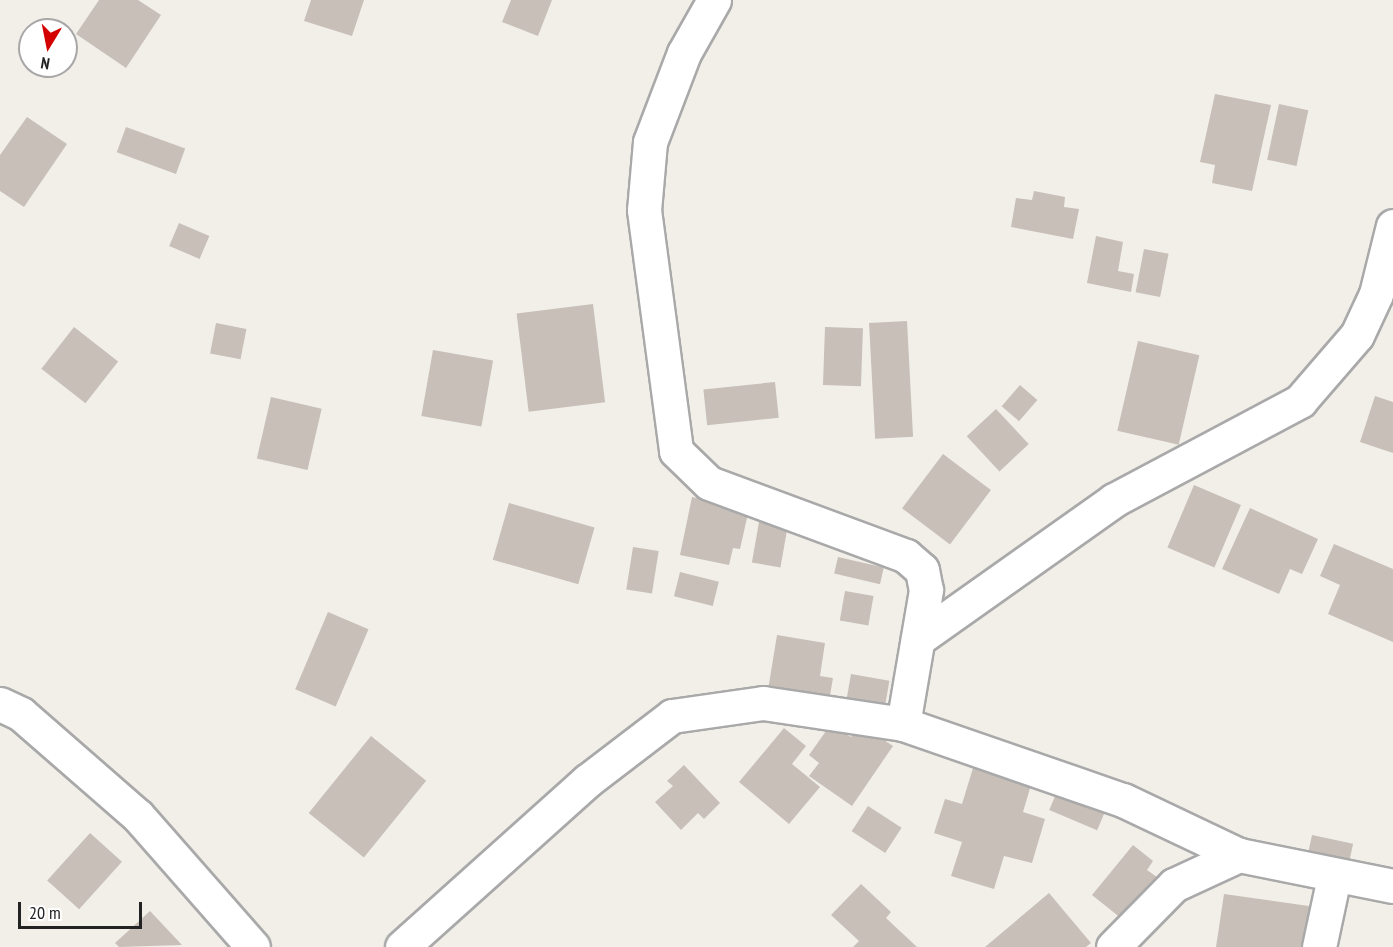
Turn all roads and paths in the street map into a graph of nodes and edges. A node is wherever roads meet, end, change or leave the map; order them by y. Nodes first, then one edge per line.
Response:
1 (714, 0) edge
2 (1393, 226) edge
3 (918, 639) junction
4 (0, 704) edge
5 (903, 724) junction
6 (1239, 855) junction
7 (1334, 877) junction
8 (1393, 886) edge
9 (253, 947) edge
10 (402, 947) edge
11 (1113, 947) edge
12 (1319, 947) edge

1 - 3 street
2 - 3 street
3 - 5 street
4 - 9 street
5 - 6 street
5 - 10 street
6 - 7 street
6 - 11 street
7 - 8 street
7 - 12 street

